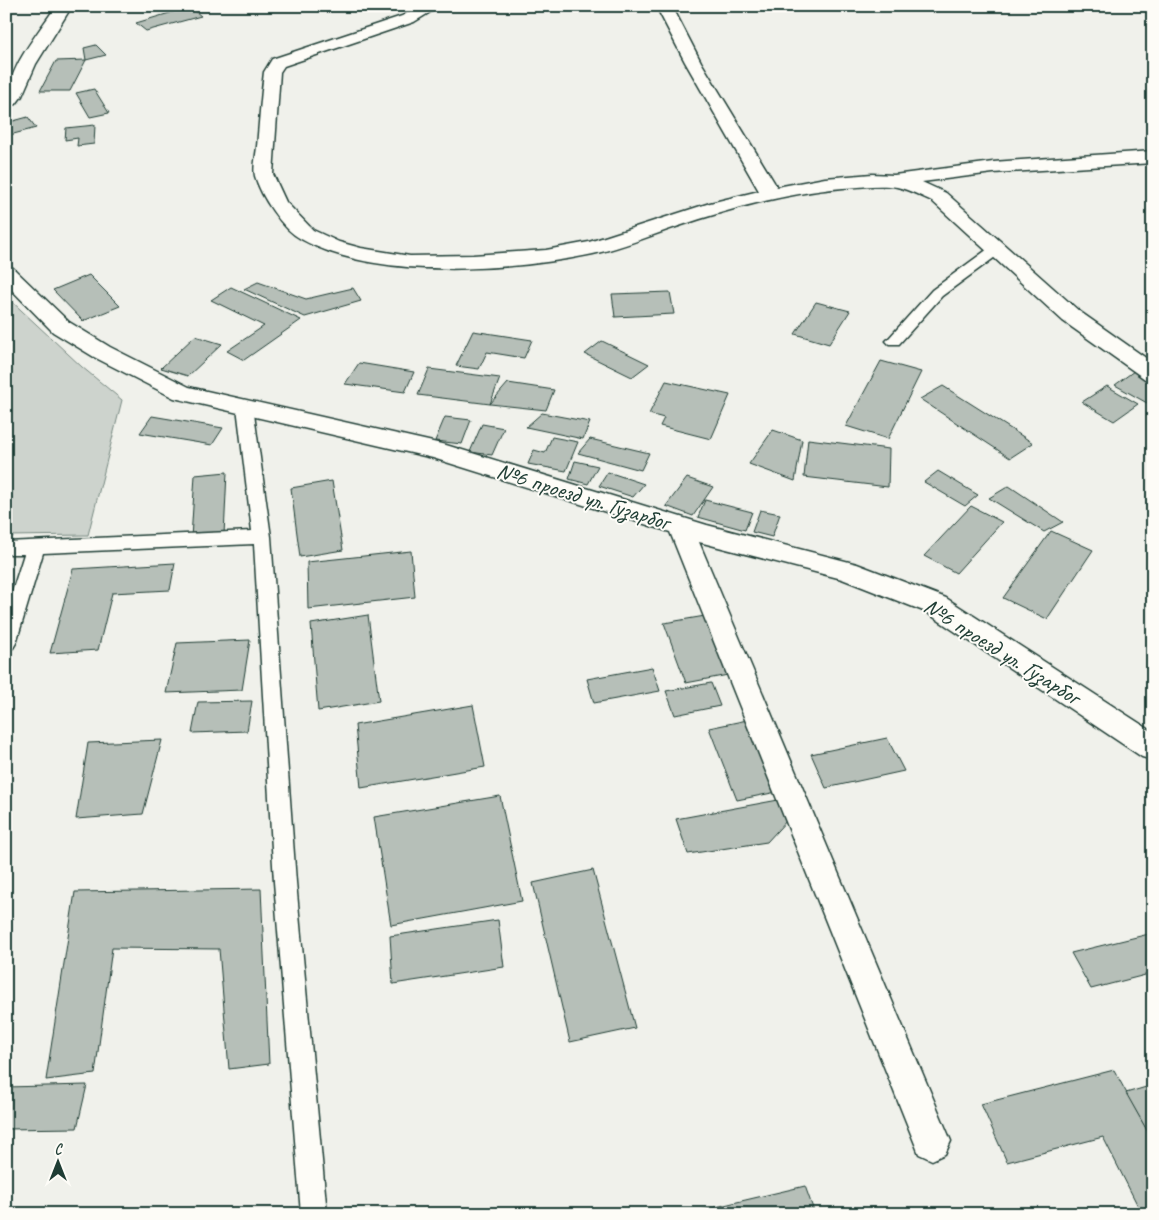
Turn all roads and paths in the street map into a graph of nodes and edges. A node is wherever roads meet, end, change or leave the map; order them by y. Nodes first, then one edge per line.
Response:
1 (64, 6) edge
2 (432, 6) edge
3 (664, 6) edge
4 (6, 102) edge
5 (1153, 157) edge
6 (896, 181) junction
7 (771, 194) junction
8 (997, 249) junction
9 (6, 272) edge
10 (894, 341) dead end
11 (1153, 374) edge
12 (245, 407) junction
13 (680, 526) junction
14 (262, 537) junction
15 (6, 548) edge
16 (35, 548) junction
17 (6, 643) edge
18 (1153, 748) edge
19 (932, 1142) dead end
20 (314, 1214) edge

1 - 4 street
2 - 7 street
3 - 7 street
5 - 6 street
6 - 7 street
6 - 8 street
8 - 10 lane
8 - 11 street
9 - 12 street, №6 проезд ул. Гузарбог
12 - 13 street, №6 проезд ул. Гузарбог
12 - 14 lane
13 - 18 street, №6 проезд ул. Гузарбог
13 - 19 street
14 - 16 lane
14 - 20 lane
15 - 16 lane
16 - 17 lane

